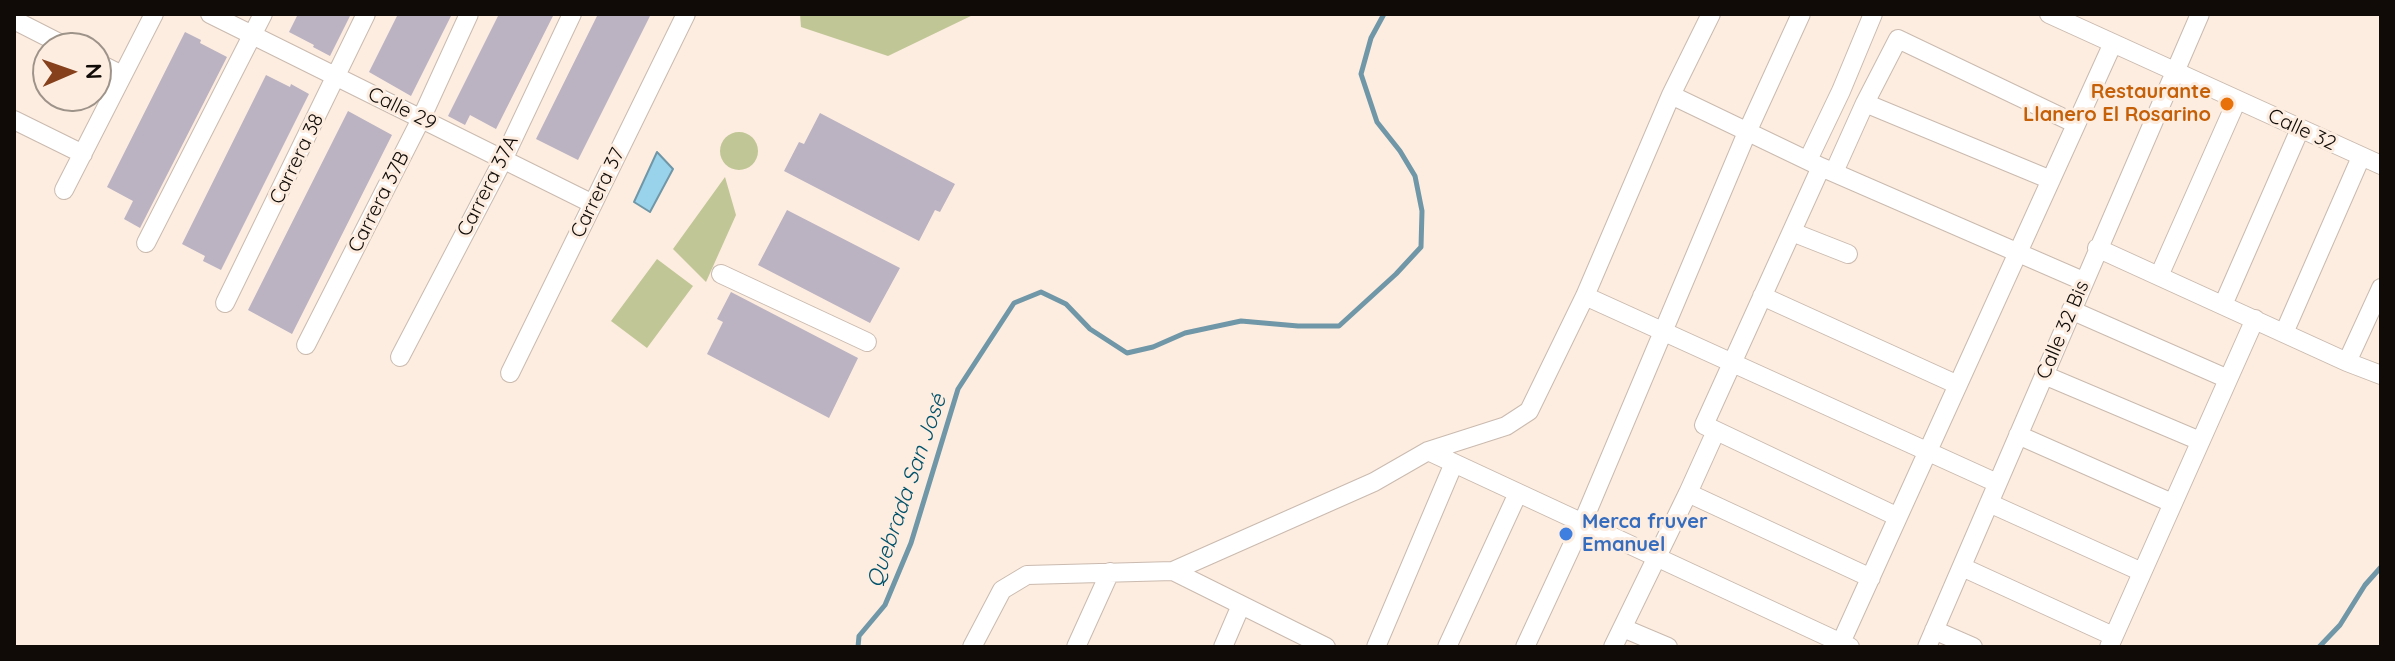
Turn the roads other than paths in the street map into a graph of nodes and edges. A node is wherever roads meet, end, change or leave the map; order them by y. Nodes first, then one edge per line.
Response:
1 (154, 14) edge
2 (210, 14) edge
3 (263, 14) edge
4 (366, 14) edge
5 (469, 14) edge
6 (572, 14) edge
7 (686, 14) edge
8 (1711, 14) edge
9 (1801, 14) edge
10 (1873, 14) edge
11 (2049, 14) edge
12 (2200, 14) edge
13 (14, 20) edge
14 (38, 32) edge
15 (253, 36) junction
16 (2113, 43) junction
17 (112, 70) edge
18 (2176, 72) junction
19 (122, 75) junction
20 (337, 78) junction
21 (1671, 95) junction
22 (2237, 100) junction
23 (1865, 103) junction
24 (421, 119) junction
25 (14, 120) edge
26 (2076, 124) junction
27 (2300, 129) junction
28 (1748, 130) junction
29 (83, 154) junction
30 (2361, 157) junction
31 (503, 160) junction
32 (2381, 165) edge
33 (1821, 166) junction
34 (2051, 180) junction
35 (64, 190) dead end
36 (593, 204) junction
37 (1792, 232) junction
38 (146, 243) dead end
39 (2097, 248) junction
40 (2018, 253) junction
41 (1848, 254) dead end
42 (721, 274) dead end
43 (2159, 276) junction
44 (2083, 281) junction
45 (2381, 288) edge
46 (1585, 296) junction
47 (1762, 296) junction
48 (225, 303) dead end
49 (2223, 305) junction
50 (2071, 310) junction
51 (2255, 319) junction
52 (1663, 331) junction
53 (2284, 333) junction
54 (867, 342) dead end
55 (306, 345) dead end
56 (400, 357) dead end
57 (1732, 362) junction
58 (2347, 362) junction
59 (510, 373) dead end
60 (2044, 375) junction
61 (2381, 375) edge
62 (2228, 379) junction
63 (1958, 385) junction
64 (1716, 431) junction
65 (2018, 435) junction
66 (2200, 441) junction
67 (1428, 451) junction
68 (1928, 451) junction
69 (1454, 463) junction
70 (1997, 483) junction
71 (1518, 493) junction
72 (1688, 493) junction
73 (1989, 503) junction
74 (2172, 503) junction
75 (1898, 517) junction
76 (1582, 524) junction
77 (1656, 556) junction
78 (1962, 567) junction
79 (1173, 571) junction
80 (1110, 572) junction
81 (2142, 572) junction
82 (1871, 578) junction
83 (1241, 605) junction
84 (1623, 628) junction
85 (1931, 639) edge
86 (1301, 642) edge
87 (2111, 642) edge
88 (1843, 646) edge
89 (972, 647) edge
90 (1076, 647) edge
91 (1223, 647) edge
92 (1326, 647) edge
93 (1376, 647) edge
94 (1447, 647) edge
95 (1525, 647) edge
96 (1613, 647) edge
97 (1668, 647) edge
98 (1973, 647) edge

1 - 19 street
2 - 15 street, Calle 29
3 - 15 street
4 - 20 street, Carrera 38
5 - 24 street, Carrera 37B
6 - 31 street, Carrera 37A
7 - 36 street, Carrera 37
8 - 21 street
9 - 28 street
10 - 33 street
11 - 16 street, Calle 32
12 - 18 street, Calle 32 Bis
13 - 14 street
15 - 20 street, Calle 29
15 - 38 street
16 - 18 street, Calle 32
16 - 26 street
17 - 19 street
18 - 22 street, Calle 32
18 - 39 street, Calle 32 Bis
19 - 29 street
20 - 24 street, Calle 29
20 - 48 street, Carrera 38
21 - 28 street
21 - 46 street
22 - 27 street, Calle 32
22 - 43 street
23 - 26 street
23 - 33 street
23 - 34 street
24 - 31 street, Calle 29
24 - 55 street, Carrera 37B
25 - 29 street
26 - 34 street
27 - 30 street, Calle 32
27 - 49 street
28 - 33 street
28 - 52 street
29 - 35 street
30 - 32 street, Calle 32
30 - 53 street
31 - 36 street, Calle 29
31 - 56 street, Carrera 37A
33 - 37 street
33 - 40 street
34 - 40 street
36 - 59 street, Carrera 37
37 - 41 street
37 - 47 street
39 - 43 street
39 - 44 street, Calle 32 Bis
40 - 44 street
40 - 63 street
42 - 54 street
43 - 49 street
44 - 50 street, Calle 32 Bis
45 - 58 street
46 - 52 street
46 - 67 street
47 - 57 street
47 - 63 street
49 - 51 street
50 - 60 street, Calle 32 Bis
50 - 62 street
51 - 53 street
51 - 62 street
52 - 57 street
52 - 76 street
53 - 58 street
57 - 64 street
57 - 68 street
58 - 61 street
60 - 65 street, Calle 32 Bis
60 - 66 street
62 - 66 street
63 - 68 street
64 - 72 street
64 - 75 street
65 - 70 street, Calle 32 Bis
65 - 74 street
66 - 74 street
67 - 69 street
67 - 79 street
68 - 70 street
68 - 75 street
69 - 71 street
69 - 93 street
70 - 73 street, Calle 32 Bis
71 - 76 street
71 - 94 street
72 - 77 street
72 - 82 street
73 - 78 street, Calle 32 Bis
73 - 81 street
74 - 81 street
75 - 82 street
76 - 77 street
76 - 95 street
77 - 84 street
77 - 88 street
78 - 85 street, Calle 32 Bis
78 - 87 street
79 - 80 street
79 - 83 street
80 - 89 street
80 - 90 street
81 - 87 street
82 - 88 street
83 - 86 street
83 - 91 street
84 - 96 street
84 - 97 street
85 - 98 street
86 - 92 street

